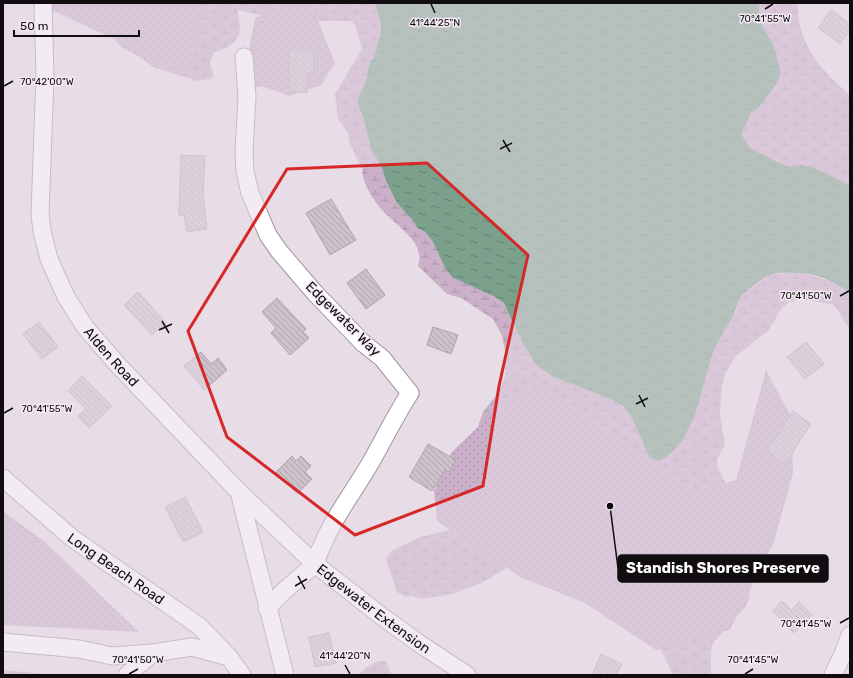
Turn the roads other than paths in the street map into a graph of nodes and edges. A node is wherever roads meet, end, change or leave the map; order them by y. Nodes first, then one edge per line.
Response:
1 (42, 3) edge
2 (244, 57) dead end
3 (3, 478) edge
4 (239, 492) junction
5 (315, 564) junction
6 (267, 608) junction
7 (850, 635) edge
8 (3, 642) edge
9 (154, 654) junction
10 (229, 657) junction
11 (127, 675) edge
12 (242, 675) edge
13 (285, 675) edge
14 (468, 675) edge
15 (833, 675) edge

1 - 4 street, Alden Road
2 - 5 street, Edgewater Way
3 - 10 street, Long Beach Road
4 - 5 street, Alden Road
4 - 6 street
5 - 6 street, Edgewater Extension
5 - 14 street, Edgewater Extension
6 - 13 street
7 - 15 street
8 - 9 street
9 - 10 street
9 - 11 street
10 - 12 street, Long Beach Road

